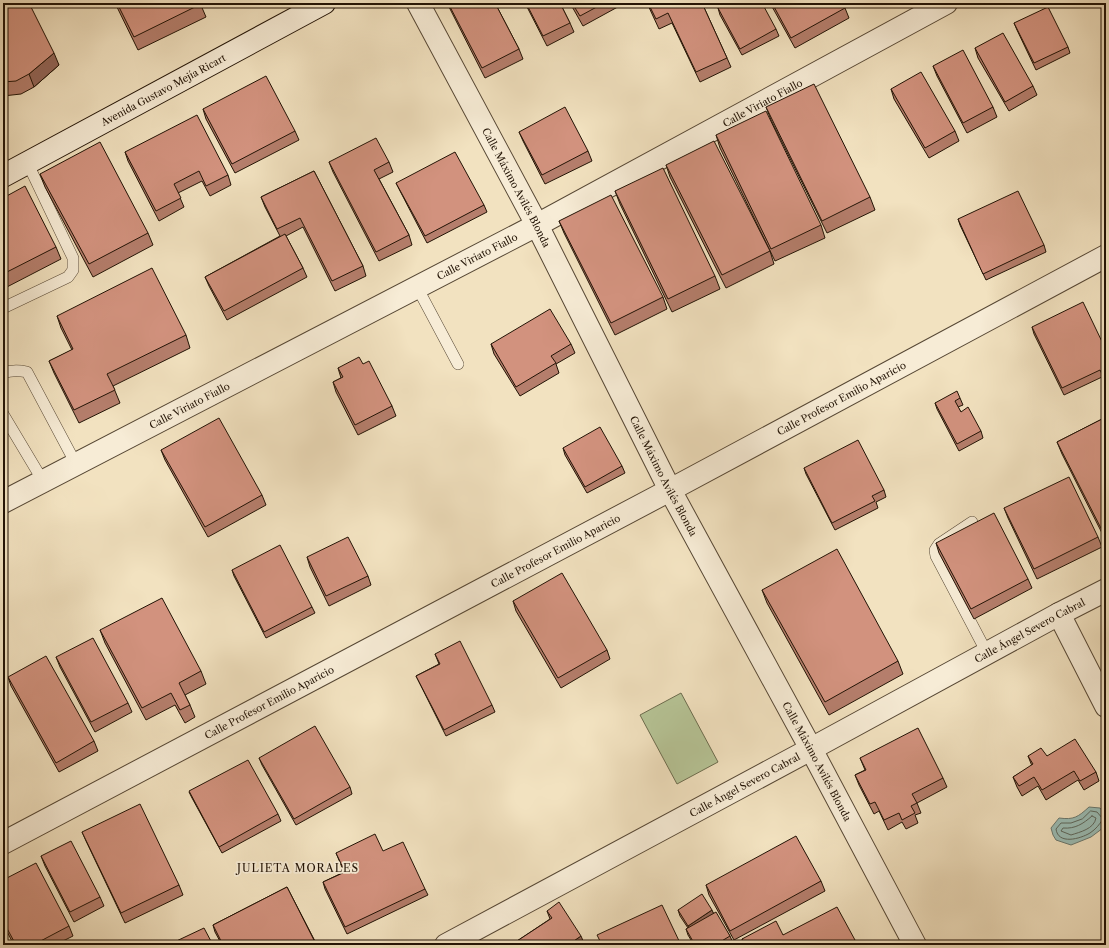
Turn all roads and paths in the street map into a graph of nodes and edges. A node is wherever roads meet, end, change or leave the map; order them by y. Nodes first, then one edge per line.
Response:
1 (324, 3) edge
2 (418, 3) edge
3 (946, 3) edge
4 (28, 164) junction
5 (3, 176) edge
6 (537, 225) junction
7 (1106, 256) edge
8 (417, 287) junction
9 (3, 308) edge
10 (458, 364) dead end
11 (3, 373) edge
12 (3, 414) edge
13 (76, 464) junction
14 (43, 481) junction
15 (670, 490) junction
16 (3, 502) edge
17 (972, 522) dead end
18 (1106, 590) edge
19 (1058, 614) junction
20 (987, 653) junction
21 (1106, 706) edge
22 (811, 749) junction
23 (3, 843) edge
24 (446, 945) edge
25 (915, 945) edge

1 - 4 street, Avenida Gustavo Mejía Ricart
2 - 6 street, Calle Máximo Avilés Blonda
3 - 6 street, Calle Viriato Fiallo
4 - 5 street, Avenida Gustavo Mejía Ricart
4 - 9 lane
6 - 8 street, Calle Viriato Fiallo
6 - 15 street, Calle Máximo Avilés Blonda
7 - 15 street, Calle Profesor Emilio Aparicio
8 - 10 lane
8 - 13 street, Calle Viriato Fiallo
11 - 13 lane
12 - 14 lane
13 - 14 street, Calle Viriato Fiallo
14 - 16 street, Calle Viriato Fiallo
15 - 22 street, Calle Máximo Avilés Blonda
15 - 23 street, Calle Profesor Emilio Aparicio
17 - 20 lane
18 - 19 street, Calle Ángel Severo Cabral
19 - 20 street, Calle Ángel Severo Cabral
19 - 21 street
20 - 22 street, Calle Ángel Severo Cabral
22 - 24 street, Calle Ángel Severo Cabral
22 - 25 street, Calle Máximo Avilés Blonda

